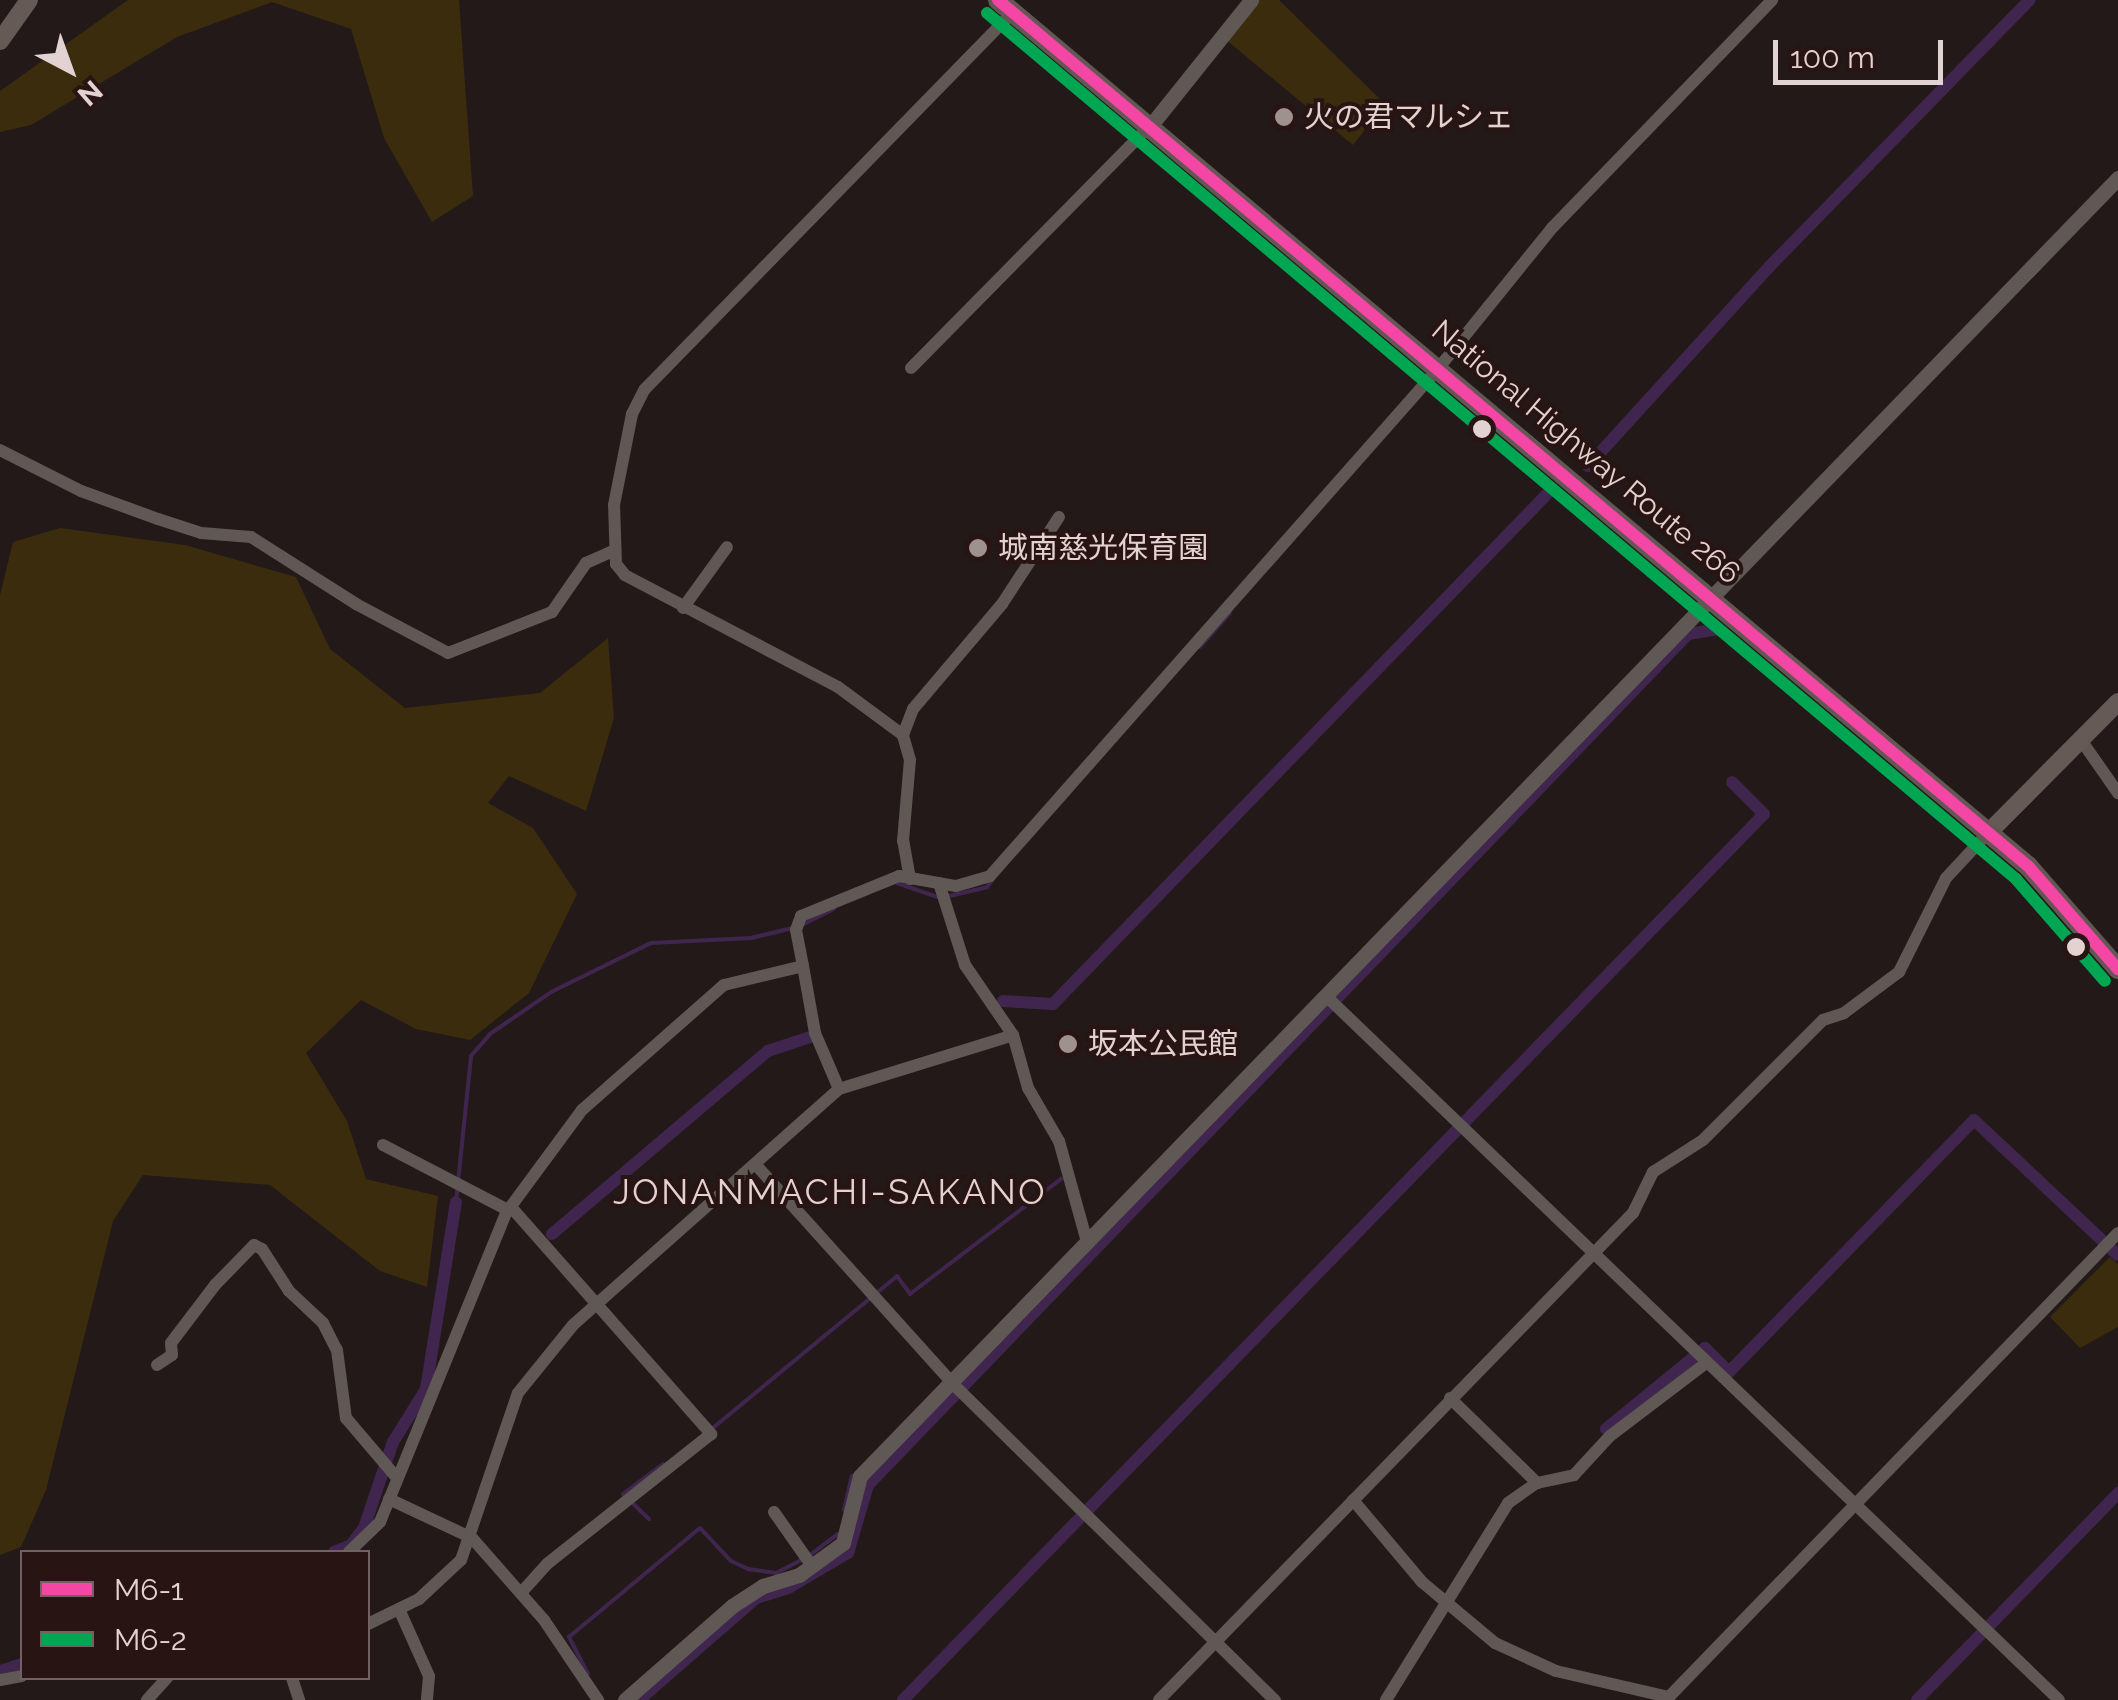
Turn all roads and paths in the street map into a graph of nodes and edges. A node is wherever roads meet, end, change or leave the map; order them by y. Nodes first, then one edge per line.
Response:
1 (29, 0) edge
2 (1251, 0) edge
3 (1772, 0) edge
4 (1006, 6) edge
5 (0, 42) edge
6 (1151, 125) junction
7 (2118, 178) edge
8 (911, 368) dead end
9 (1437, 370) junction
10 (0, 450) edge
11 (1059, 518) dead end
12 (728, 547) dead end
13 (615, 550) junction
14 (1712, 594) junction
15 (683, 608) junction
16 (2118, 702) edge
17 (904, 735) junction
18 (2081, 740) junction
19 (2118, 793) edge
20 (1987, 834) junction
21 (910, 878) junction
22 (938, 883) junction
23 (803, 966) junction
24 (2118, 969) edge
25 (1326, 996) junction
26 (1013, 1035) junction
27 (840, 1089) junction
28 (383, 1146) dead end
29 (756, 1165) junction
30 (509, 1208) junction
31 (2118, 1233) edge
32 (1087, 1242) junction
33 (1595, 1253) junction
34 (598, 1303) junction
35 (1706, 1363) junction
36 (156, 1365) dead end
37 (952, 1383) junction
38 (1450, 1398) junction
39 (396, 1478) junction
40 (1537, 1483) junction
41 (388, 1500) junction
42 (1353, 1500) junction
43 (1854, 1506) junction
44 (774, 1512) dead end
45 (472, 1538) junction
46 (351, 1550) edge
47 (812, 1566) junction
48 (521, 1593) junction
49 (1447, 1604) junction
50 (399, 1609) junction
51 (370, 1623) edge
52 (1215, 1643) junction
53 (165, 1680) edge
54 (1668, 1698) edge
55 (147, 1700) edge
56 (427, 1700) edge
57 (598, 1700) edge
58 (626, 1700) edge
59 (1159, 1700) edge
60 (1275, 1700) edge
61 (1386, 1700) edge
62 (2059, 1700) edge

1 - 5 main road
2 - 6 street
3 - 9 street
4 - 6 highway, National Highway Route 266
4 - 13 street
6 - 8 street
6 - 9 highway, National Highway Route 266
7 - 14 street
9 - 14 highway, National Highway Route 266
9 - 22 street
10 - 13 street
11 - 17 street
12 - 15 street
13 - 15 street
14 - 20 highway, National Highway Route 266
14 - 25 street
15 - 17 street
16 - 18 main road
17 - 21 street
18 - 19 street
18 - 20 main road
20 - 24 highway, National Highway Route 266
20 - 33 street
21 - 22 street
21 - 23 street
22 - 26 street
23 - 27 street
23 - 30 street
25 - 32 street
25 - 33 street
26 - 27 street
26 - 32 street
27 - 29 street
28 - 30 street
29 - 34 street
29 - 37 street
30 - 34 street
30 - 39 street
31 - 43 street
32 - 37 street
33 - 35 street
33 - 38 street
34 - 45 street
34 - 48 street
35 - 40 street
35 - 43 street
36 - 39 street
37 - 47 street
37 - 52 street
38 - 40 street
38 - 42 street
39 - 41 street
40 - 49 street
41 - 45 street
41 - 46 street
42 - 49 street
42 - 52 street
43 - 54 street
43 - 62 street
44 - 47 street
45 - 48 street
45 - 50 street
47 - 58 street
48 - 57 street
49 - 54 street
49 - 61 street
50 - 51 street
50 - 56 street
52 - 59 street
52 - 60 street
53 - 55 street

